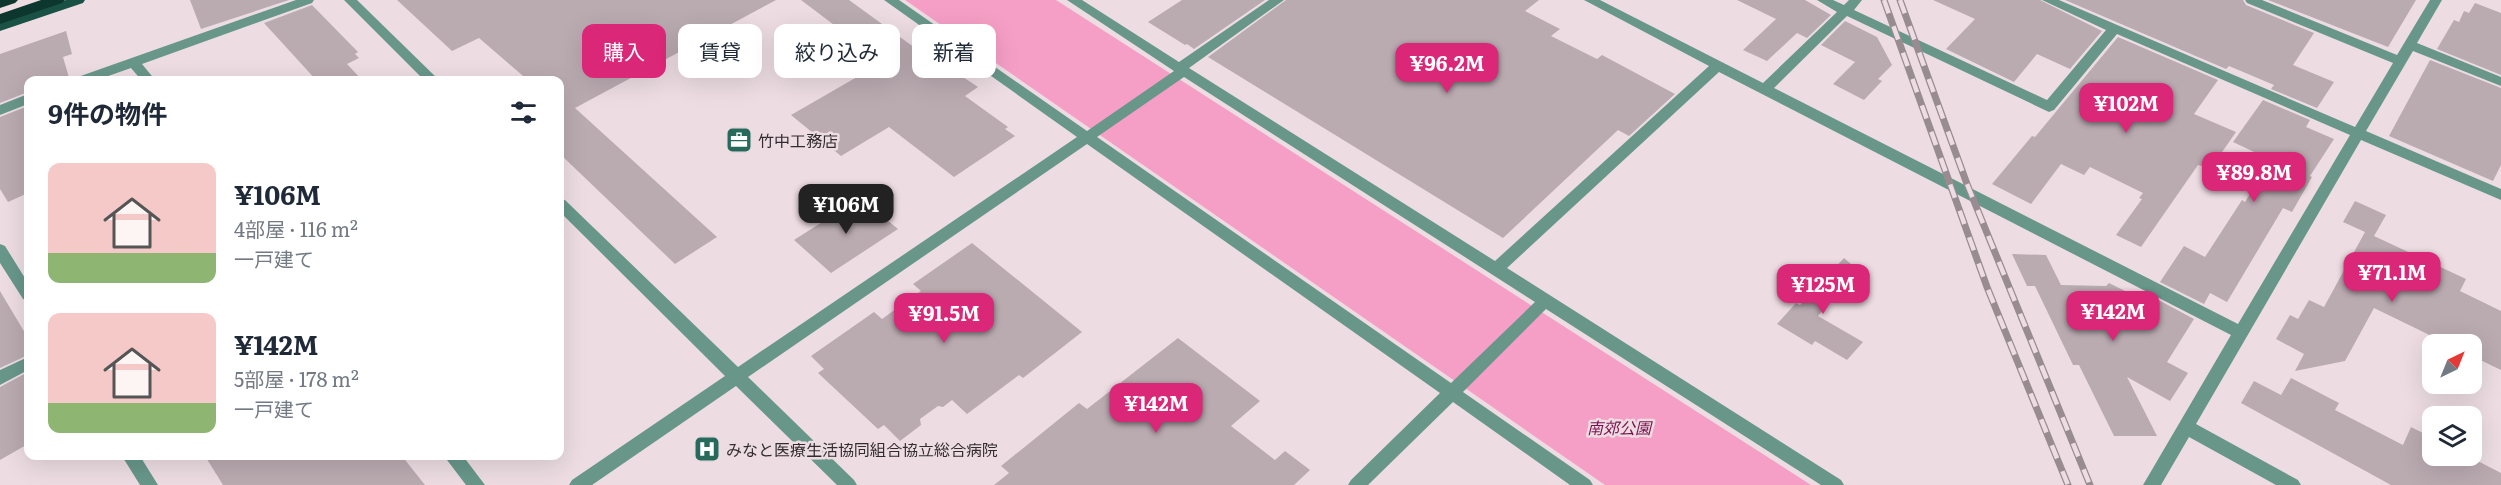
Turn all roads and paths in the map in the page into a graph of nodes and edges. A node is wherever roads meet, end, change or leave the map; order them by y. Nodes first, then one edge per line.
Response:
1 (10, 0) edge
2 (57, 0) edge
3 (79, 0) edge
4 (308, 0) edge
5 (350, 0) edge
6 (890, 0) edge
7 (1073, 0) edge
8 (1278, 0) edge
9 (1590, 0) edge
10 (1823, 0) edge
11 (1856, 0) edge
12 (2048, 0) edge
13 (2252, 0) edge
14 (2435, 0) edge
15 (0, 3) edge
16 (1846, 10) junction
17 (0, 19) edge
18 (0, 27) edge
19 (2114, 29) junction
20 (2410, 45) junction
21 (2401, 61) junction
22 (134, 62) junction
23 (1718, 65) junction
24 (1181, 69) junction
25 (94, 76) edge
26 (145, 76) edge
27 (428, 76) edge
28 (2501, 82) edge
29 (1765, 89) junction
30 (24, 101) edge
31 (0, 110) edge
32 (2358, 134) junction
33 (1086, 138) junction
34 (2501, 195) edge
35 (564, 208) edge
36 (0, 250) edge
37 (1496, 269) junction
38 (24, 289) edge
39 (1545, 301) junction
40 (2241, 333) junction
41 (24, 365) edge
42 (737, 376) junction
43 (0, 378) edge
44 (1452, 393) junction
45 (2186, 427) junction
46 (133, 460) edge
47 (456, 460) edge
48 (149, 485) edge
49 (476, 485) edge
50 (578, 485) edge
51 (848, 485) edge
52 (1357, 485) edge
53 (1584, 485) edge
54 (1835, 485) edge
55 (2152, 485) edge
56 (2292, 485) edge

1 - 15 highway
2 - 17 highway
3 - 18 main road
4 - 22 street
5 - 27 street
6 - 33 street
7 - 24 street
8 - 24 street
9 - 23 street
10 - 16 street
11 - 16 street
12 - 19 street
13 - 21 street
14 - 20 street
16 - 19 street
16 - 29 street
19 - 32 street
20 - 21 street
20 - 28 street
21 - 32 street
22 - 25 street
22 - 26 street
23 - 29 street
23 - 37 street
24 - 33 street
24 - 37 street
29 - 40 street
30 - 31 street
32 - 34 street
32 - 40 street
33 - 42 street
33 - 44 street
35 - 42 street
36 - 38 street
37 - 39 street
39 - 44 street
39 - 54 street
40 - 45 street
41 - 43 street
42 - 50 street
42 - 51 street
44 - 52 street
44 - 53 street
45 - 55 street
45 - 56 street
46 - 48 street
47 - 49 street

